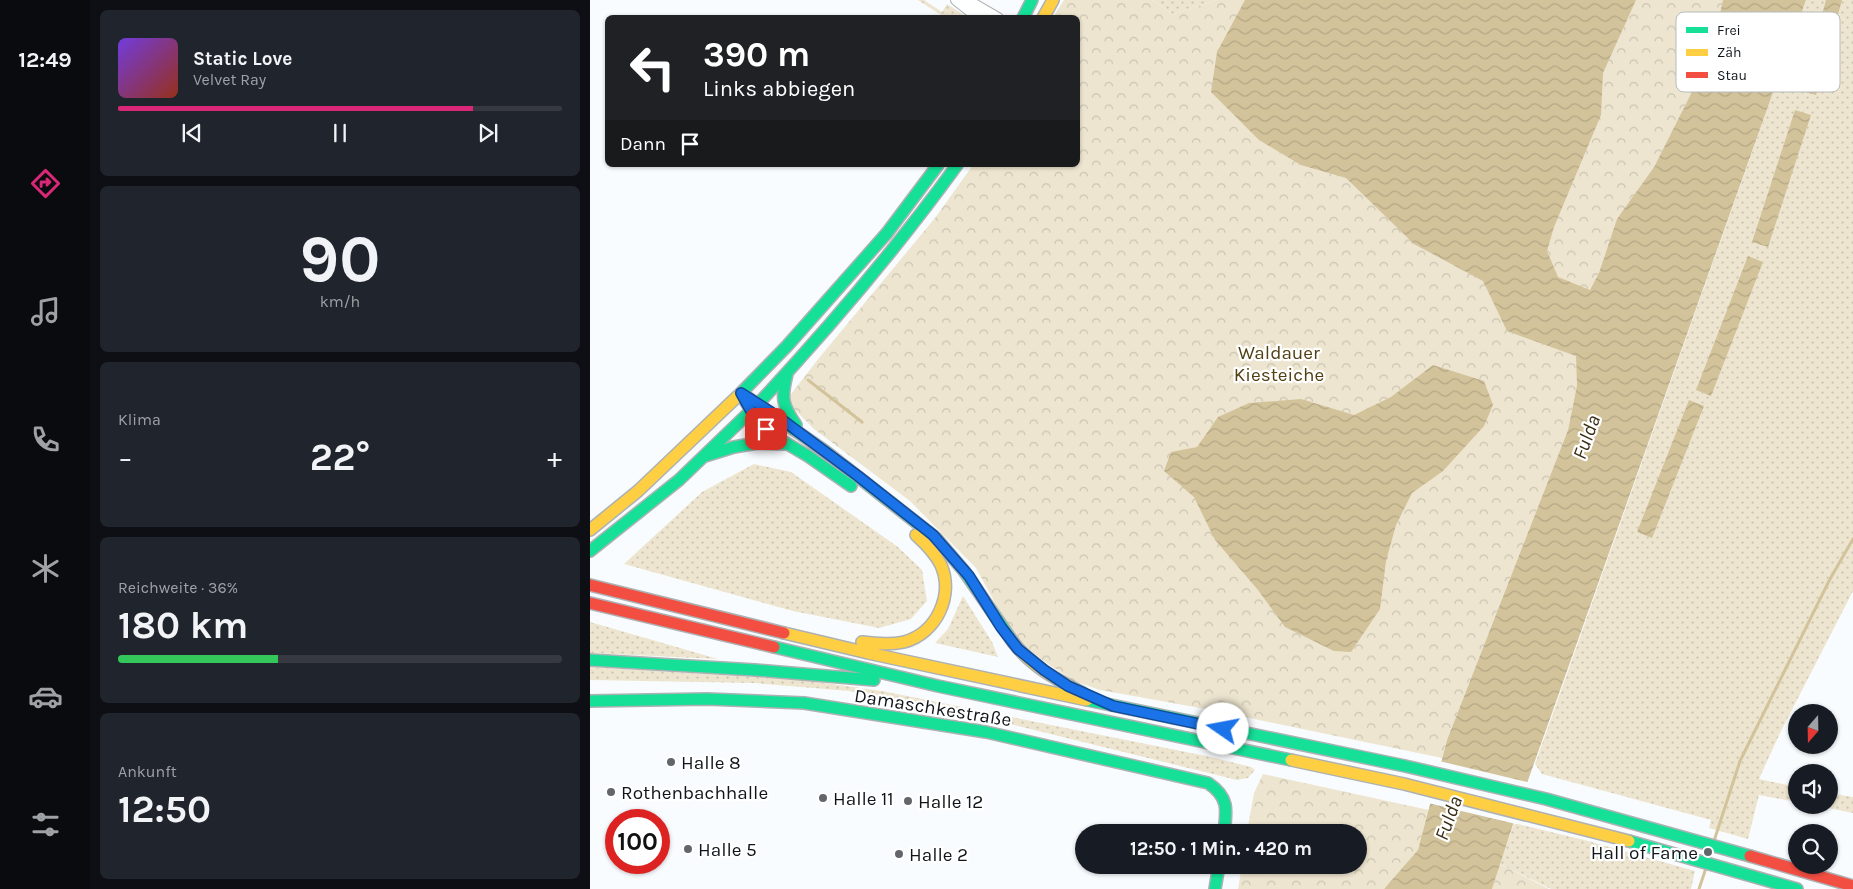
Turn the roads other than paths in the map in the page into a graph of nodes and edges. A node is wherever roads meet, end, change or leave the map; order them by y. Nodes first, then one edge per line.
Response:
1 (956, 0) edge
2 (966, 0) edge
3 (1032, 0) edge
4 (1053, 0) edge
5 (975, 15) edge
6 (993, 15) edge
7 (1024, 15) edge
8 (1045, 15) edge
9 (936, 167) edge
10 (956, 167) edge
11 (786, 374) junction
12 (741, 393) junction
13 (755, 407) junction
14 (805, 437) junction
15 (786, 444) junction
16 (705, 456) junction
17 (590, 530) edge
18 (590, 551) edge
19 (590, 585) edge
20 (590, 603) edge
21 (777, 631) junction
22 (590, 660) edge
23 (938, 686) junction
24 (590, 702) edge
25 (1113, 706) junction
26 (1225, 824) edge
27 (1218, 874) edge
28 (1853, 886) edge
29 (1215, 889) edge
30 (1797, 889) edge

1 - 5 street
2 - 6 street
3 - 7 main road
4 - 8 main road
9 - 12 main road
10 - 11 main road
11 - 13 main road
11 - 14 main road
12 - 13 main road
12 - 17 main road
13 - 14 main road
13 - 15 main road
13 - 16 main road
14 - 25 main road
15 - 16 main road
15 - 21 main road
16 - 18 main road
19 - 21 main road
20 - 23 main road
21 - 25 main road
22 - 23 main road
23 - 30 main road
24 - 26 main road, Damaschkestraße
25 - 28 main road
27 - 29 main road

